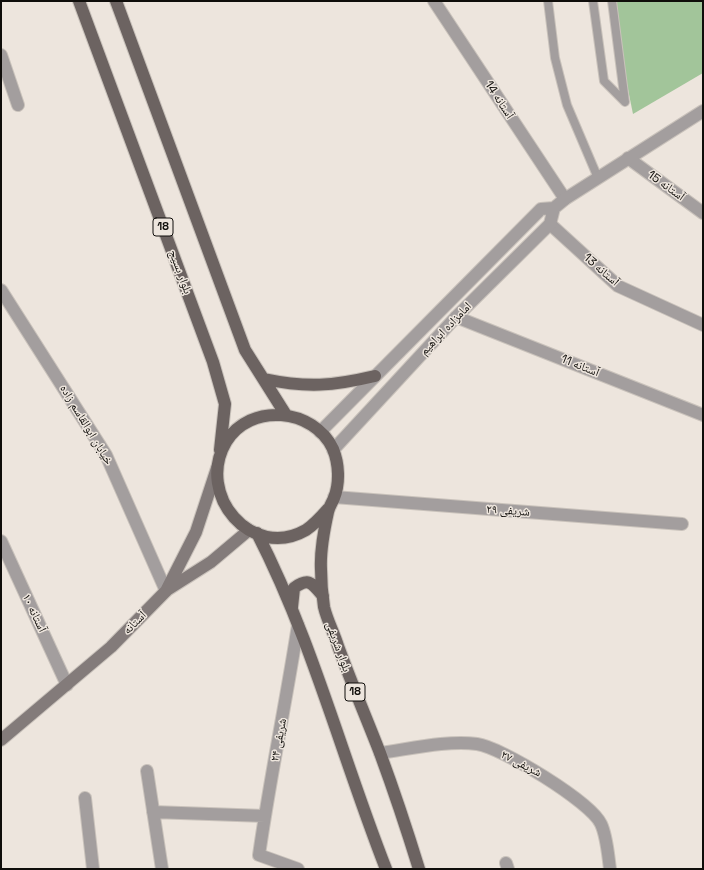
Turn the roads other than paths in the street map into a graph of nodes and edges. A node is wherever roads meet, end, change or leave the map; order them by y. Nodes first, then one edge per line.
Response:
1 (79, 1) edge
2 (116, 1) edge
3 (434, 1) edge
4 (548, 1) edge
5 (593, 1) edge
6 (612, 1) edge
7 (1, 55) edge
8 (18, 105) dead end
9 (703, 111) edge
10 (628, 158) junction
11 (598, 178) junction
12 (565, 199) junction
13 (554, 208) junction
14 (703, 213) edge
15 (550, 224) junction
16 (1, 290) edge
17 (456, 317) junction
18 (703, 325) edge
19 (375, 376) junction
20 (264, 379) junction
21 (286, 415) junction
22 (703, 415) edge
23 (320, 432) junction
24 (333, 450) junction
25 (219, 456) junction
26 (216, 468) junction
27 (334, 497) junction
28 (328, 509) junction
29 (682, 524) dead end
30 (253, 532) junction
31 (1, 541) edge
32 (166, 591) junction
33 (323, 596) junction
34 (292, 609) junction
35 (298, 625) junction
36 (67, 685) junction
37 (1, 740) edge
38 (380, 753) junction
39 (146, 771) dead end
40 (85, 798) dead end
41 (153, 812) junction
42 (265, 816) junction
43 (93, 869) edge
44 (162, 869) edge
45 (298, 869) edge
46 (386, 869) edge
47 (419, 869) edge
48 (610, 869) edge

1 - 25 main road, بلوار بسیج / 18
2 - 20 main road
3 - 12 street, آستانه 14
4 - 11 lane
5 - 6 lane
7 - 8 street
9 - 10 street, امامزاده ابراهیم
10 - 11 street, امامزاده ابراهیم
10 - 14 street, آستانه 15
11 - 12 street, امامزاده ابراهیم
12 - 13 street, امامزاده ابراهیم
13 - 15 street
13 - 19 street, امامزاده ابراهیم
15 - 17 street, امامزاده ابراهیم
15 - 18 street, آستانه 13
16 - 32 street, خیابان ابوالقاسم زاده
17 - 22 street, آستانه 11
17 - 24 street, امامزاده ابراهیم
19 - 20 main road
19 - 23 street, امامزاده ابراهیم
20 - 21 main road
21 - 23 main road, 18
21 - 25 main road, 18
23 - 24 main road, 18
24 - 27 main road, 18
25 - 26 main road, 18
26 - 30 main road, 18
26 - 32 main road, آستانه
27 - 28 main road, 18
27 - 29 street, شریفی ۲۹
28 - 30 main road, 18
28 - 33 main road, بلوار شریفی / 18
30 - 32 main road
30 - 34 main road, 18
31 - 36 street, آستانه ۱۰
32 - 36 main road, آستانه
33 - 34 main road
33 - 38 main road, بلوار شریفی / 18
34 - 35 main road, 18
35 - 42 street, شریفی ۲۴
35 - 46 main road, 18
36 - 37 main road, آستانه
38 - 47 main road, بلوار شریفی / 18
38 - 48 street, شریفی ۲۷
39 - 41 street
40 - 43 street
41 - 42 street
41 - 44 street
42 - 45 street, شریفی ۲۴

